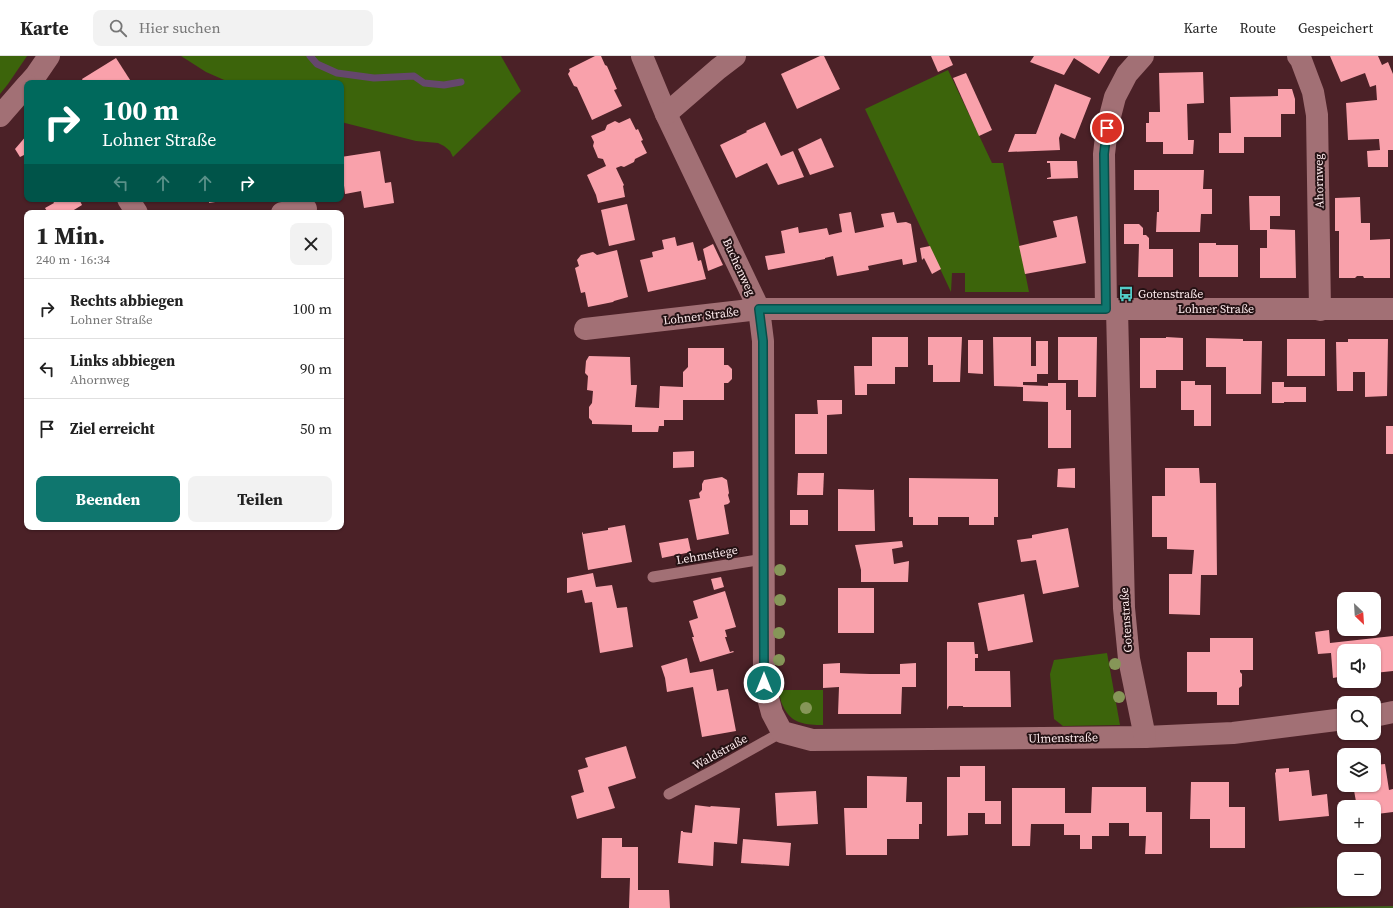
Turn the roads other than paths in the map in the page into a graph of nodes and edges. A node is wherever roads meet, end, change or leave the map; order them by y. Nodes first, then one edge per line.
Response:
1 (49, 56) edge
2 (642, 56) edge
3 (735, 56) edge
4 (1143, 56) edge
5 (1298, 56) edge
6 (32, 80) edge
7 (24, 90) edge
8 (666, 114) junction
9 (0, 116) edge
10 (306, 209) dead end
11 (300, 210) edge
12 (759, 309) junction
13 (1111, 309) junction
14 (1393, 309) edge
15 (1320, 310) junction
16 (585, 329) dead end
17 (764, 559) junction
18 (653, 577) dead end
19 (1393, 712) edge
20 (1381, 715) edge
21 (1337, 720) edge
22 (782, 732) junction
23 (1145, 737) junction
24 (670, 794) dead end

1 - 6 street
2 - 8 street, Buchenweg
3 - 8 street
4 - 13 street
5 - 15 street, Ahornweg
7 - 9 street
8 - 12 street, Buchenweg
10 - 11 street
12 - 13 street, Lohner Straße
12 - 16 street, Lohner Straße
12 - 17 street, Buchenweg
13 - 15 street, Lohner Straße
13 - 23 street, Gotenstraße
14 - 15 street, Lohner Straße
17 - 18 lane, Lehmstiege
17 - 22 street, Buchenweg
19 - 20 street
21 - 23 street, Ulmenstraße
22 - 23 street, Ulmenstraße
22 - 24 lane, Waldstraße

